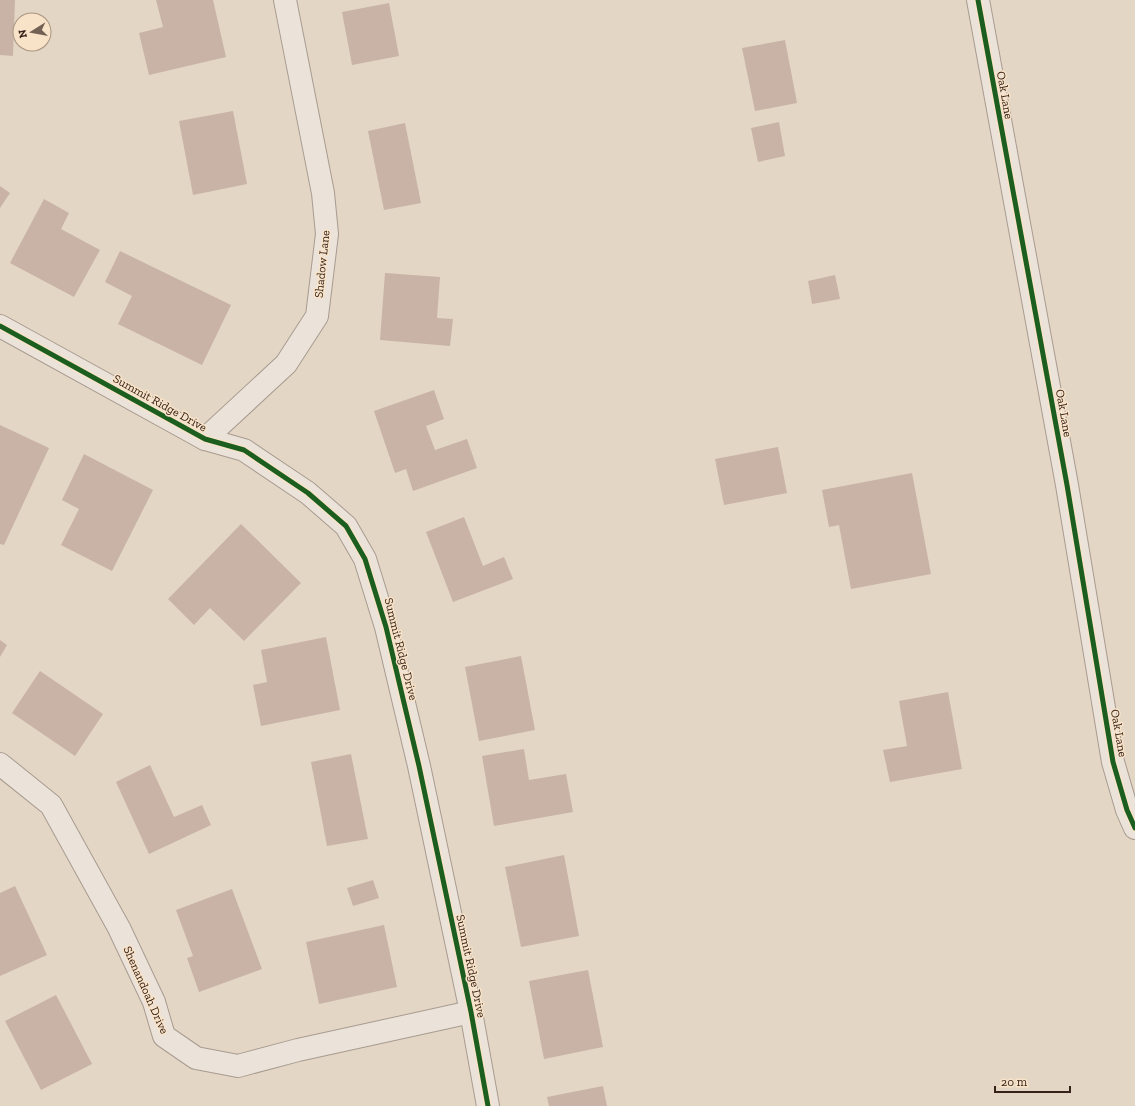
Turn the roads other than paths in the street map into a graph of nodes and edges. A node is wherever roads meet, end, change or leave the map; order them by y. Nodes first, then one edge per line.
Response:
1 (285, 0) edge
2 (978, 0) edge
3 (0, 326) edge
4 (205, 440) junction
5 (0, 764) edge
6 (1135, 828) edge
7 (471, 1012) junction
8 (488, 1106) edge

1 - 4 street, Shadow Lane
2 - 6 street, Oak Lane
3 - 4 street, Summit Ridge Drive
4 - 7 street, Summit Ridge Drive
5 - 7 street, Shenandoah Drive
7 - 8 street, Summit Ridge Drive

